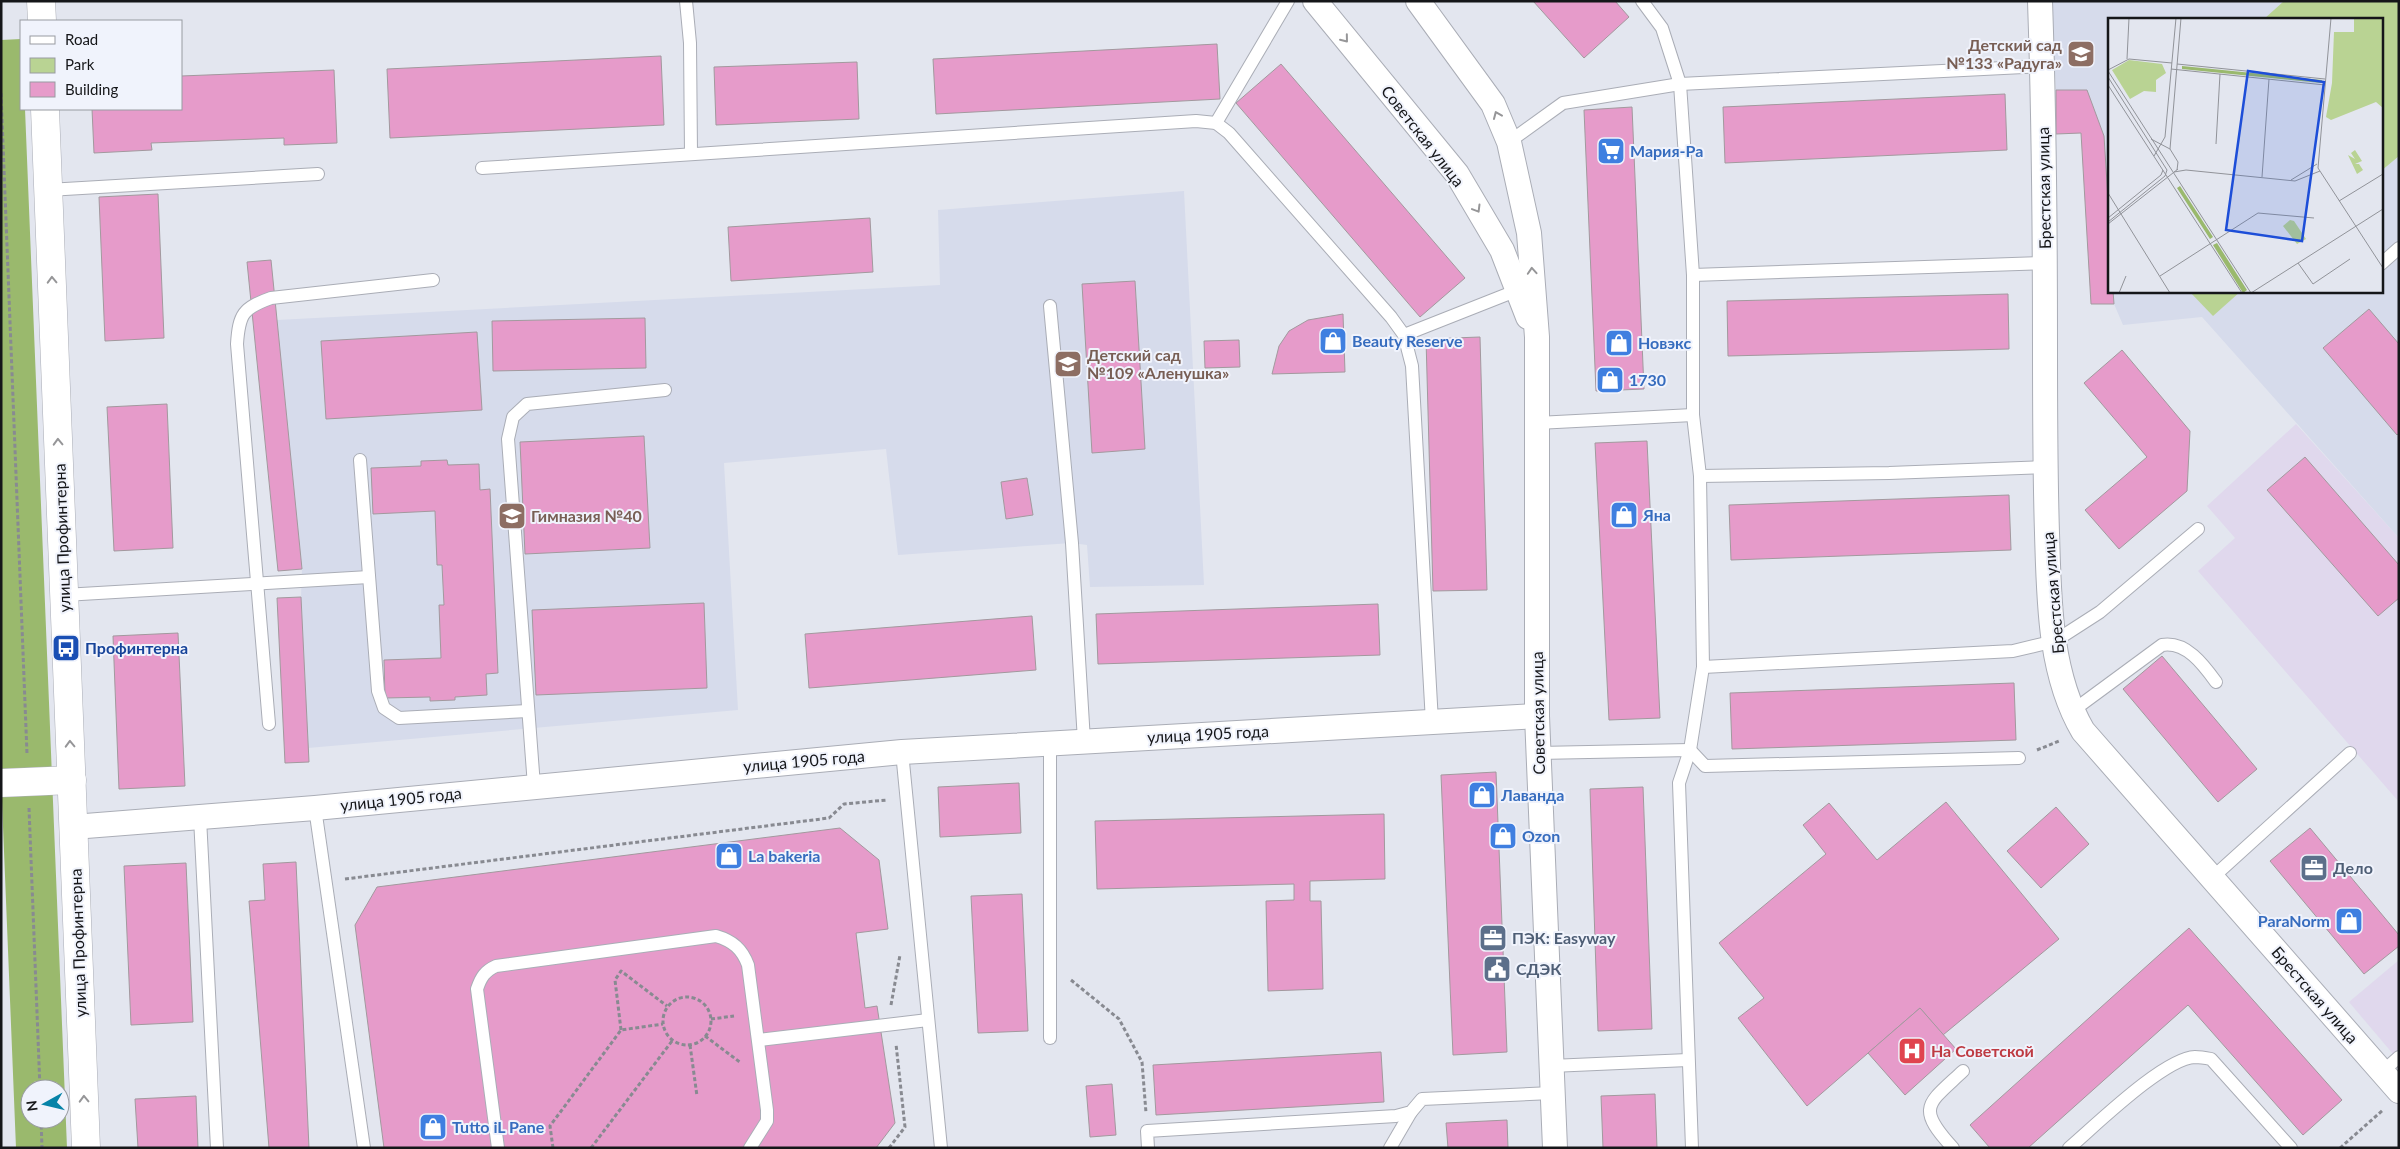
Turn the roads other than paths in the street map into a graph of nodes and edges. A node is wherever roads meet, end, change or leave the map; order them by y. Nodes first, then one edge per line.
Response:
1 (41, 1) edge
2 (686, 1) edge
3 (1288, 1) edge
4 (1314, 1) edge
5 (1418, 1) edge
6 (1642, 1) edge
7 (2040, 1) edge
8 (42, 20) edge
9 (2042, 66) junction
10 (1680, 84) junction
11 (45, 110) edge
12 (1216, 124) junction
13 (1509, 142) junction
14 (691, 154) junction
15 (482, 168) dead end
16 (318, 174) dead end
17 (48, 190) junction
18 (2399, 248) edge
19 (2045, 262) junction
20 (2382, 263) edge
21 (1692, 274) junction
22 (433, 280) dead end
23 (1518, 290) junction
24 (1050, 306) dead end
25 (1404, 335) junction
26 (1537, 337) junction
27 (665, 390) dead end
28 (1693, 415) junction
29 (1537, 423) junction
30 (360, 460) dead end
31 (2045, 467) junction
32 (1700, 476) junction
33 (2198, 529) dead end
34 (369, 577) junction
35 (257, 584) junction
36 (64, 596) junction
37 (2055, 641) junction
38 (1703, 666) junction
39 (2216, 682) dead end
40 (528, 711) junction
41 (1537, 716) junction
42 (1432, 722) junction
43 (2077, 722) junction
44 (269, 724) dead end
45 (1084, 741) junction
46 (1050, 743) junction
47 (1690, 750) junction
48 (902, 752) junction
49 (1538, 753) junction
50 (2350, 753) dead end
51 (2019, 758) road end
52 (72, 780) junction
53 (1, 783) edge
54 (534, 786) junction
55 (315, 808) junction
56 (200, 818) junction
57 (74, 827) junction
58 (2212, 878) junction
59 (928, 1020) junction
60 (1050, 1038) dead end
61 (758, 1040) junction
62 (1688, 1060) junction
63 (2390, 1065) edge
64 (1551, 1066) junction
65 (1963, 1071) dead end
66 (2399, 1091) edge
67 (1552, 1093) junction
68 (1411, 1112) junction
69 (86, 1148) edge
70 (217, 1148) edge
71 (364, 1148) edge
72 (498, 1148) edge
73 (750, 1148) edge
74 (941, 1148) edge
75 (1148, 1148) edge
76 (1390, 1148) edge
77 (1555, 1148) edge
78 (1692, 1148) edge
79 (1953, 1148) edge
80 (2069, 1148) edge
81 (2291, 1148) edge

1 - 8 street
2 - 14 lane
3 - 12 lane
4 -> 23 street, Советская улица
13 -> 5 street, Советская улица
6 - 10 lane
7 - 9 street, Брестская улица
9 - 10 lane
9 - 19 street, Брестская улица
10 - 13 lane
10 - 21 lane
11 - 17 street, улица Профинтерна
12 - 14 lane
12 - 25 lane
26 -> 13 street, Советская улица
14 - 15 lane
16 - 17 lane
36 -> 17 street, улица Профинтерна
18 - 20 lane
19 - 21 lane
19 - 31 street, Брестская улица
21 - 28 lane
22 - 35 lane
23 - 25 lane
23 - 26 street, Советская улица
24 - 45 lane
25 - 42 lane
26 - 29 street, Советская улица
27 - 40 lane
28 - 29 lane
28 - 32 lane
29 - 41 street, Советская улица
30 - 34 lane
31 - 32 lane
31 - 37 street, Брестская улица
32 - 38 lane
33 - 37 lane
34 - 35 lane
34 - 40 lane
35 - 36 lane
35 - 44 lane
52 -> 36 street, улица Профинтерна
37 - 38 lane
37 - 43 street, Брестская улица
38 - 47 lane
39 - 43 lane
40 - 54 lane
41 - 42 street, улица 1905 года
41 - 49 street, Советская улица
42 - 45 street, улица 1905 года
43 - 58 street, Брестская улица
45 - 46 street, улица 1905 года
46 - 48 street, улица 1905 года
46 - 60 lane
47 - 49 lane
47 - 51 lane
47 - 62 lane
48 - 54 street, улица 1905 года
48 - 59 lane
49 - 64 street, Советская улица
50 - 58 lane
52 - 53 street
52 - 57 street, улица Профинтерна
54 - 55 street, улица 1905 года
55 - 56 street, улица 1905 года
55 - 71 lane
56 - 57 street, улица 1905 года
56 - 70 lane
69 -> 57 street, улица Профинтерна
58 - 63 street, Брестская улица
59 - 61 lane
59 - 74 lane
61 - 72 lane
61 - 73 lane
62 - 64 lane
62 - 78 lane
63 - 66 street, Брестская улица
64 - 67 street, Советская улица
65 - 79 lane
67 - 68 lane
67 - 77 street, Советская улица
68 - 75 lane
68 - 76 lane
80 - 81 lane

